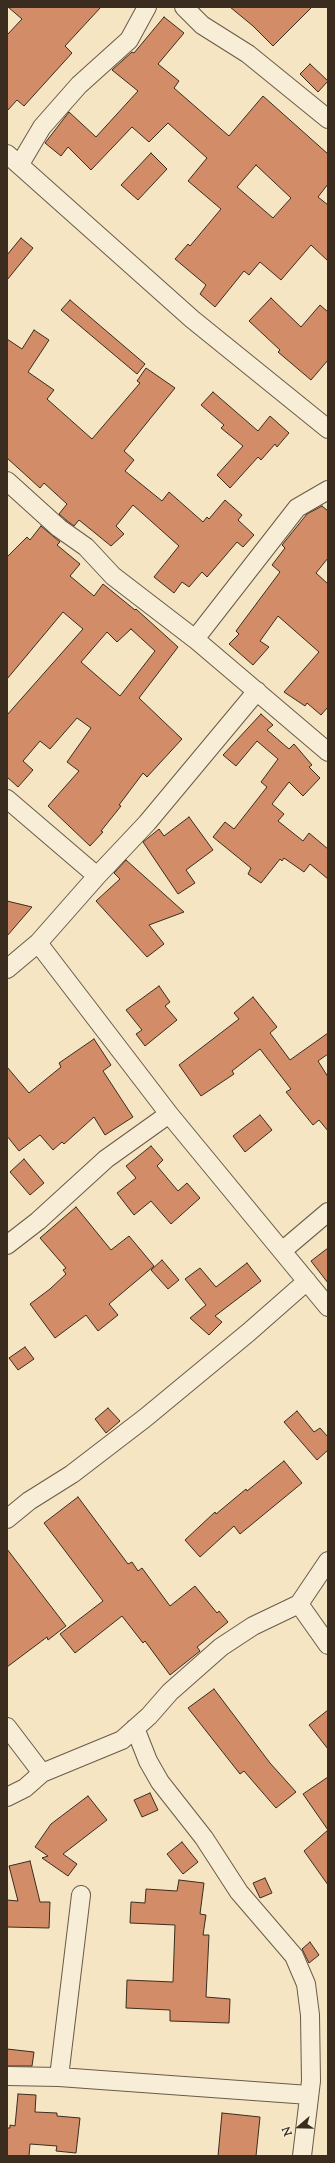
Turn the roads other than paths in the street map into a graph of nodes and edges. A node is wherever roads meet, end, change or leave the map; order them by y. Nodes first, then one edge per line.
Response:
1 (147, 7) edge
2 (184, 7) edge
3 (328, 119) edge
4 (13, 159) edge
5 (328, 429) edge
6 (7, 481) edge
7 (328, 490) edge
8 (195, 639) junction
9 (257, 692) junction
10 (328, 752) edge
11 (7, 799) edge
12 (97, 876) junction
13 (38, 943) junction
14 (7, 969) edge
15 (169, 1114) junction
16 (328, 1212) edge
17 (7, 1245) edge
18 (282, 1252) junction
19 (307, 1280) junction
20 (328, 1307) edge
21 (7, 1518) edge
22 (328, 1561) edge
23 (299, 1604) junction
24 (328, 1645) edge
25 (7, 1728) edge
26 (135, 1728) junction
27 (42, 1773) junction
28 (7, 1797) edge
29 (81, 1895) dead end
30 (7, 2076) edge
31 (59, 2078) junction
32 (310, 2095) junction
33 (302, 2156) edge

1 - 4 street
2 - 3 street
4 - 5 street
6 - 8 street
7 - 8 street
8 - 9 street
9 - 10 street
9 - 12 street
11 - 12 street
12 - 13 street
13 - 14 street
13 - 15 street
15 - 17 street
15 - 18 street
16 - 18 street
18 - 19 street
19 - 20 street
19 - 21 street
22 - 23 street
23 - 24 street
23 - 26 street
25 - 27 street
26 - 27 street
26 - 32 street
27 - 28 street
29 - 31 street
30 - 31 street
31 - 32 street
32 - 33 street

